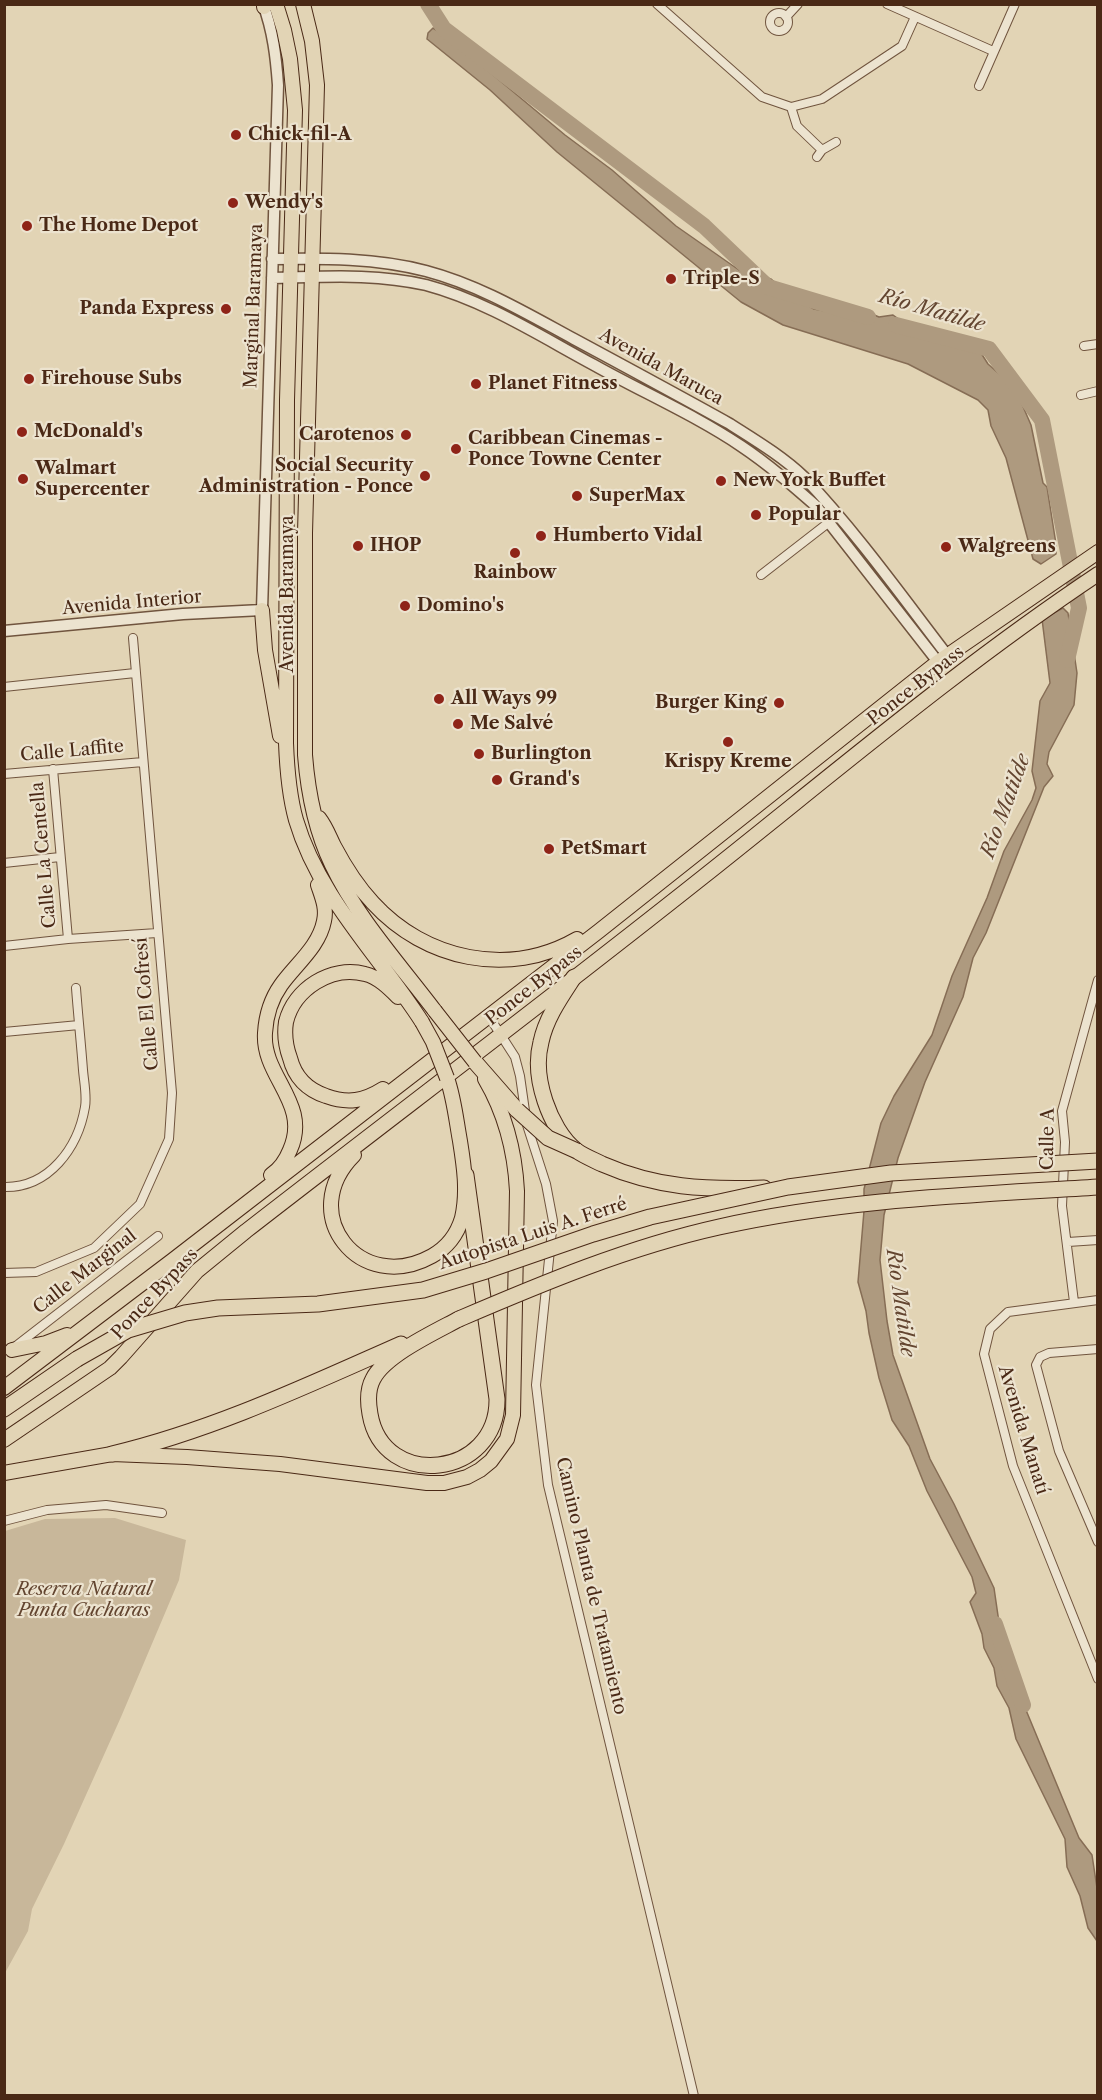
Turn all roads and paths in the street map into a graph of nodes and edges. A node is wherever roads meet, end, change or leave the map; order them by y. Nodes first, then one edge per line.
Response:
1 (303, 4) edge
2 (657, 4) edge
3 (798, 4) edge
4 (887, 4) edge
5 (1015, 4) edge
6 (267, 5) edge
7 (786, 17) dead end
8 (915, 17) junction
9 (993, 51) junction
10 (979, 86) dead end
11 (791, 107) junction
12 (836, 142) dead end
13 (290, 258) junction
14 (313, 258) junction
15 (272, 259) junction
16 (312, 276) junction
17 (290, 277) junction
18 (272, 278) junction
19 (1098, 344) edge
20 (1084, 346) dead end
21 (1098, 391) edge
22 (1081, 395) dead end
23 (828, 523) junction
24 (1095, 553) edge
25 (1098, 574) edge
26 (761, 575) dead end
27 (262, 610) junction
28 (4, 631) edge
29 (133, 638) dead end
30 (943, 659) junction
31 (135, 673) junction
32 (4, 687) edge
33 (143, 762) junction
34 (53, 769) junction
35 (287, 769) junction
36 (4, 774) edge
37 (312, 808) junction
38 (303, 838) junction
39 (60, 857) junction
40 (4, 863) edge
41 (598, 931) junction
42 (157, 933) junction
43 (68, 939) junction
44 (4, 945) edge
45 (574, 977) junction
46 (1098, 980) edge
47 (76, 988) dead end
48 (488, 1016) junction
49 (420, 1018) junction
50 (79, 1025) junction
51 (4, 1032) edge
52 (501, 1035) junction
53 (475, 1062) junction
54 (413, 1074) junction
55 (370, 1135) junction
56 (577, 1151) junction
57 (1098, 1161) edge
58 (466, 1175) junction
59 (274, 1177) junction
60 (4, 1187) edge
61 (788, 1187) junction
62 (1098, 1187) edge
63 (158, 1236) dead end
64 (1098, 1240) edge
65 (1068, 1242) junction
66 (4, 1274) edge
67 (1098, 1300) edge
68 (1074, 1302) junction
69 (459, 1319) junction
70 (83, 1328) junction
71 (1098, 1349) edge
72 (8, 1353) edge
73 (4, 1388) edge
74 (4, 1409) edge
75 (4, 1440) edge
76 (112, 1454) junction
77 (4, 1473) edge
78 (162, 1513) dead end
79 (4, 1521) edge
80 (1098, 1542) edge
81 (1098, 1679) edge
82 (694, 2096) edge

1 - 14 highway, Avenida Baramaya
2 - 11 street
3 - 7 street
4 - 8 street
5 - 9 street
6 - 13 highway, Avenida Baramaya
6 - 15 street, Marginal Baramaya
8 - 9 street
8 - 11 street
9 - 10 street
11 - 12 street
13 - 14 street, Avenida Maruca
13 - 15 street, Avenida Maruca
13 - 17 highway, Avenida Baramaya
14 - 16 highway, Avenida Baramaya
14 - 30 street, Avenida Maruca
15 - 18 street, Marginal Baramaya
16 - 17 street, Avenida Maruca
16 - 23 street, Avenida Maruca
16 - 37 highway, Avenida Baramaya
17 - 18 street, Avenida Maruca
17 - 35 highway, Avenida Baramaya
18 - 27 street, Marginal Baramaya
19 - 20 street
21 - 22 street
23 - 26 street
23 - 30 street, Avenida Maruca
24 - 30 highway, Ponce Bypass
25 - 45 highway, Ponce Bypass
27 - 28 street, Avenida Interior
27 - 35 highway
29 - 31 street, Calle El Cofresí
30 - 41 highway, Ponce Bypass
31 - 32 street
31 - 33 street, Calle El Cofresí
33 - 34 street, Calle Laffite
33 - 42 street, Calle El Cofresí
34 - 36 street, Calle Laffite
34 - 39 street, Calle La Centella
35 - 38 highway, Avenida Baramaya
37 - 41 highway
37 - 53 highway, Avenida Baramaya, bridge
38 - 49 highway, Avenida Baramaya
38 - 59 highway
39 - 40 street
39 - 43 street, Calle La Centella
41 - 48 highway, Ponce Bypass
42 - 43 street
42 - 66 street, Calle El Cofresí
43 - 44 street
45 - 52 highway, Ponce Bypass
45 - 56 highway
46 - 65 street, Calle A
47 - 50 street
48 - 52 street, Camino Planta de Tratamiento
48 - 54 highway, Ponce Bypass
49 - 54 highway
49 - 58 highway, Avenida Baramaya, bridge
50 - 51 street
50 - 60 street
52 - 55 highway, Ponce Bypass
52 - 82 street, Camino Planta de Tratamiento
53 - 56 highway, bridge
53 - 76 highway, Avenida Baramaya
54 - 59 highway, Ponce Bypass
55 - 58 highway, Avenida Baramaya
55 - 75 highway, Ponce Bypass
56 - 61 highway, bridge
57 - 61 highway, Autopista Luis A. Ferré, bridge
58 - 69 highway
59 - 70 highway, Ponce Bypass
61 - 74 highway, Autopista Luis A. Ferré, bridge
62 - 69 highway, bridge
63 - 72 street, Calle Marginal
64 - 65 street
65 - 68 street, Calle A
67 - 68 street, Avenida Manatí
68 - 81 street, Avenida Manatí
69 - 76 highway
70 - 72 highway
70 - 73 highway, Ponce Bypass
71 - 80 street
76 - 77 highway, Avenida Baramaya
78 - 79 street

